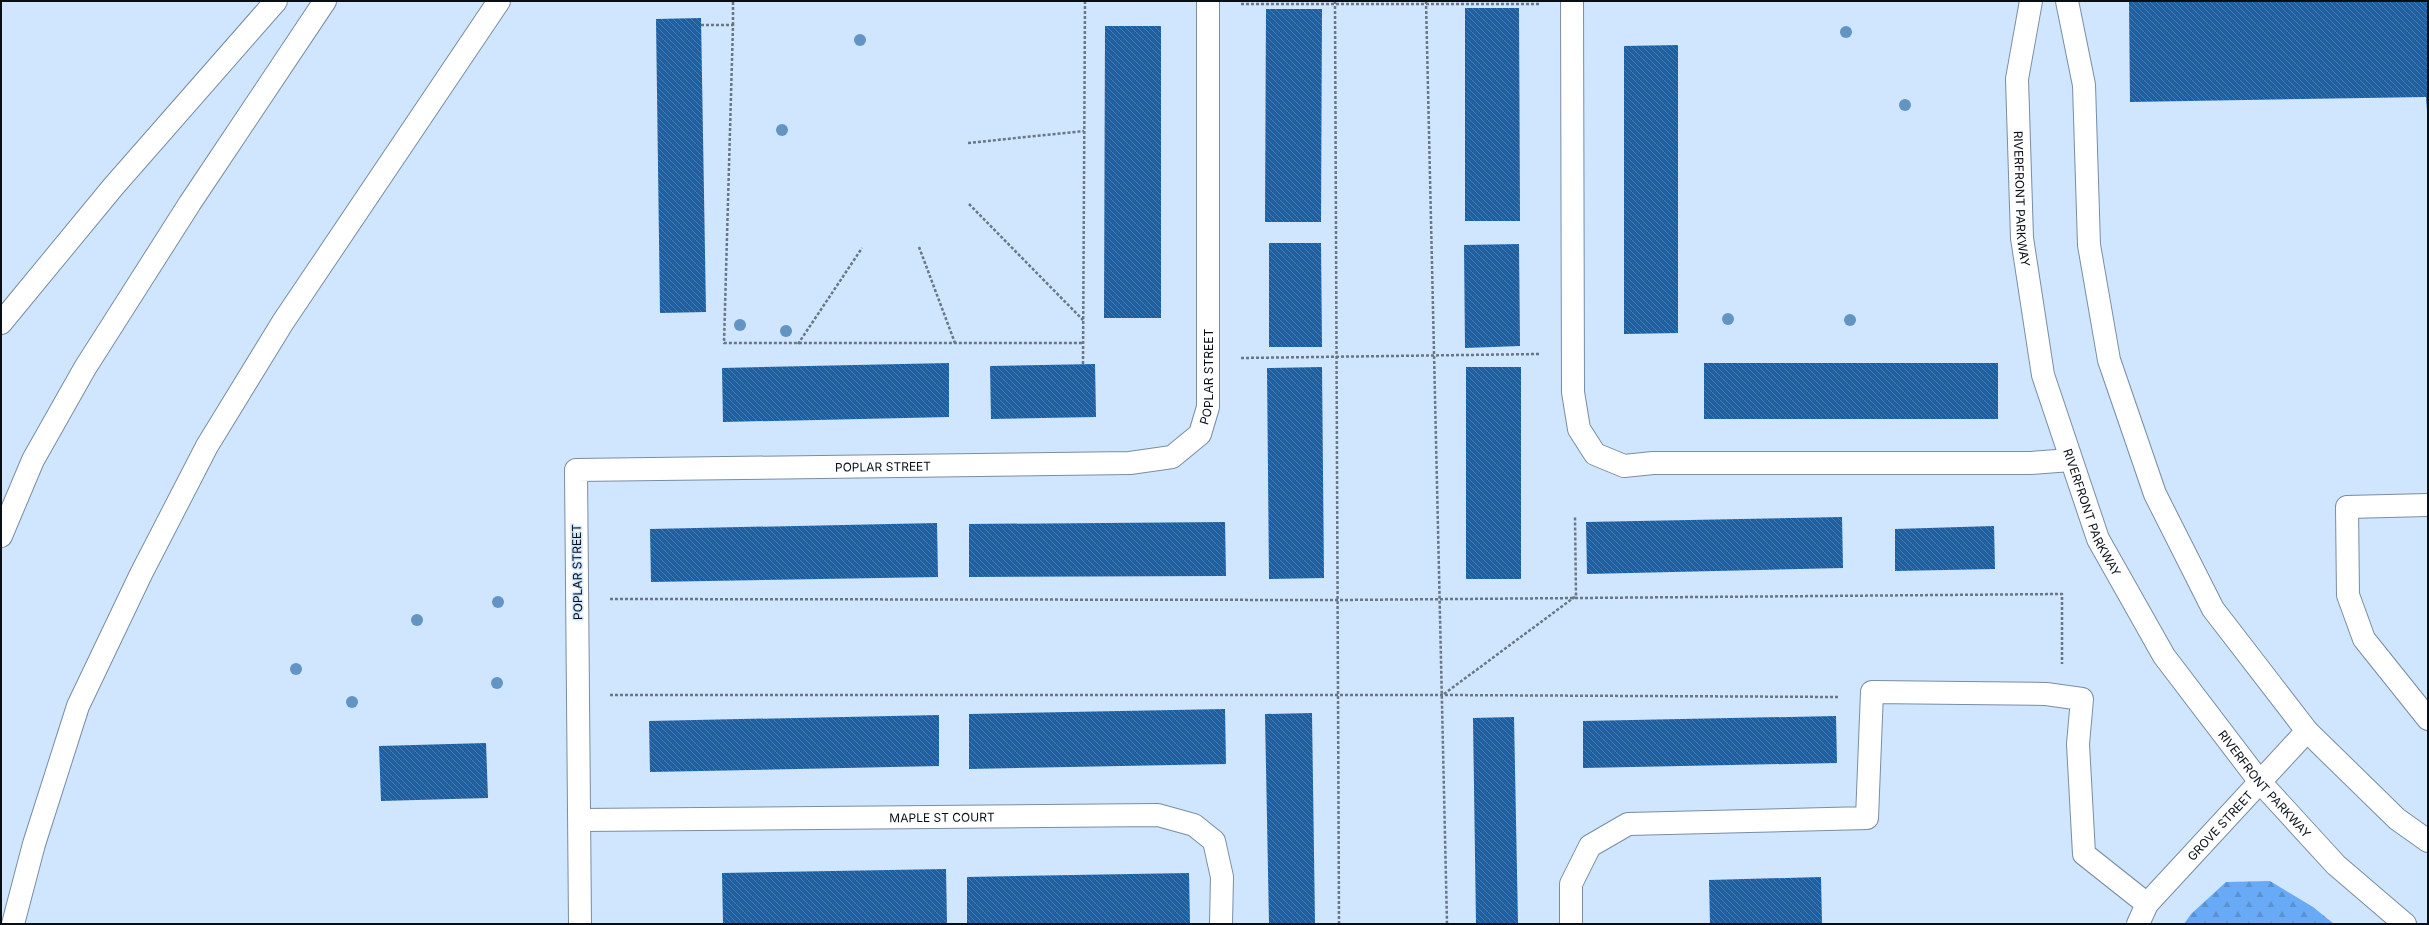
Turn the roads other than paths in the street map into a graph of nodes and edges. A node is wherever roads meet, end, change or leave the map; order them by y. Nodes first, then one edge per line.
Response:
1 (276, 1) edge
2 (326, 1) edge
3 (500, 1) edge
4 (2031, 1) edge
5 (2067, 1) edge
6 (1208, 2) edge
7 (1572, 3) edge
8 (1, 323) edge
9 (2071, 460) junction
10 (2428, 505) edge
11 (1, 536) edge
12 (2428, 719) edge
13 (2307, 731) junction
14 (2260, 782) junction
15 (580, 820) junction
16 (2428, 841) edge
17 (2147, 904) junction
18 (13, 924) edge
19 (580, 924) edge
20 (1221, 924) edge
21 (1571, 924) edge
22 (2138, 924) edge
23 (2405, 924) edge

1 - 8 main road
2 - 11 main road
3 - 18 main road
4 - 9 main road, RIVERFRONT PARKWAY
5 - 13 main road
6 - 15 main road, POPLAR STREET
7 - 9 main road
9 - 14 main road, RIVERFRONT PARKWAY
10 - 12 main road
13 - 14 main road, GROVE STREET
13 - 16 main road
14 - 17 main road, GROVE STREET
14 - 23 main road, RIVERFRONT PARKWAY
15 - 19 main road, POPLAR STREET
15 - 20 main road, MAPLE ST COURT
17 - 21 main road
17 - 22 main road, GROVE STREET

